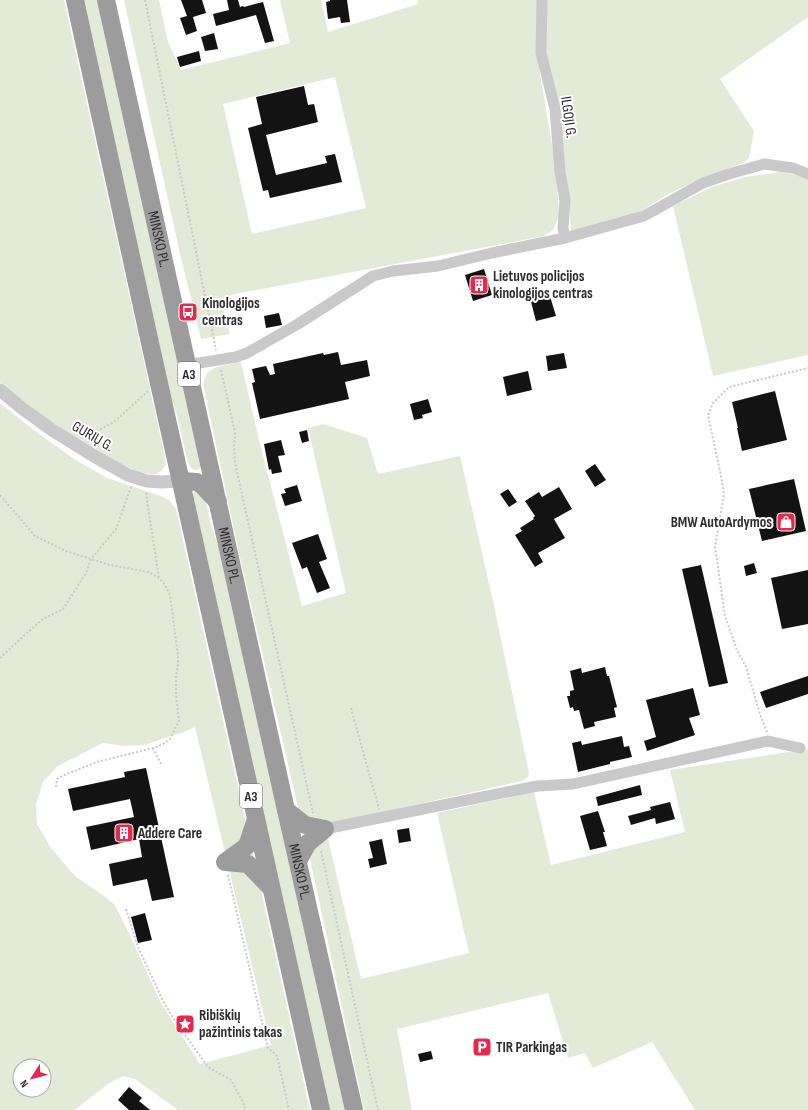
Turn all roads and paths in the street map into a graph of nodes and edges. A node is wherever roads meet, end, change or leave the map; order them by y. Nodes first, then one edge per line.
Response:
1 (75, 0) edge
2 (106, 0) edge
3 (145, 0) edge
4 (542, 0) edge
5 (808, 174) edge
6 (565, 238) junction
7 (218, 359) junction
8 (187, 365) junction
9 (808, 368) edge
10 (0, 390) edge
11 (148, 391) dead end
12 (81, 435) dead end
13 (135, 477) junction
14 (153, 481) junction
15 (181, 481) junction
16 (0, 496) edge
17 (218, 503) junction
18 (91, 559) junction
19 (159, 578) junction
20 (0, 658) edge
21 (351, 708) dead end
22 (768, 741) junction
23 (153, 748) junction
24 (800, 748) dead end
25 (161, 764) dead end
26 (56, 787) dead end
27 (286, 810) junction
28 (382, 817) junction
29 (256, 818) junction
30 (319, 830) junction
31 (298, 861) junction
32 (225, 862) junction
33 (272, 888) junction
34 (126, 909) dead end
35 (245, 1110) edge
36 (289, 1110) edge
37 (321, 1110) edge
38 (354, 1110) edge
39 (378, 1110) edge

1 - 15 highway, MINSKO PL. / A3
2 - 8 highway, MINSKO PL. / A3
3 - 7 path
4 - 6 street, ILGOJI G.
5 - 6 street
6 - 7 street
7 - 8 street
7 - 30 path
8 - 17 highway, MINSKO PL. / A3
9 - 22 path
10 - 13 street, GURIŲ G.
11 - 12 path
13 - 14 street, GURIŲ G.
13 - 18 path
14 - 15 street, GURIŲ G.
14 - 19 path
15 - 17 highway
15 - 29 highway, MINSKO PL. / A3
16 - 18 path
17 - 27 highway, MINSKO PL. / A3
18 - 19 path
18 - 20 path
19 - 23 path
21 - 28 path
22 - 24 street
22 - 28 street
23 - 25 path
23 - 26 path
27 - 30 highway
27 - 31 highway, MINSKO PL. / A3
28 - 30 street
29 - 32 highway
29 - 33 highway, MINSKO PL. / A3
30 - 31 highway
30 - 39 path
31 - 38 highway, MINSKO PL. / A3
32 - 33 highway
32 - 36 path
33 - 37 highway, MINSKO PL. / A3
34 - 35 path

